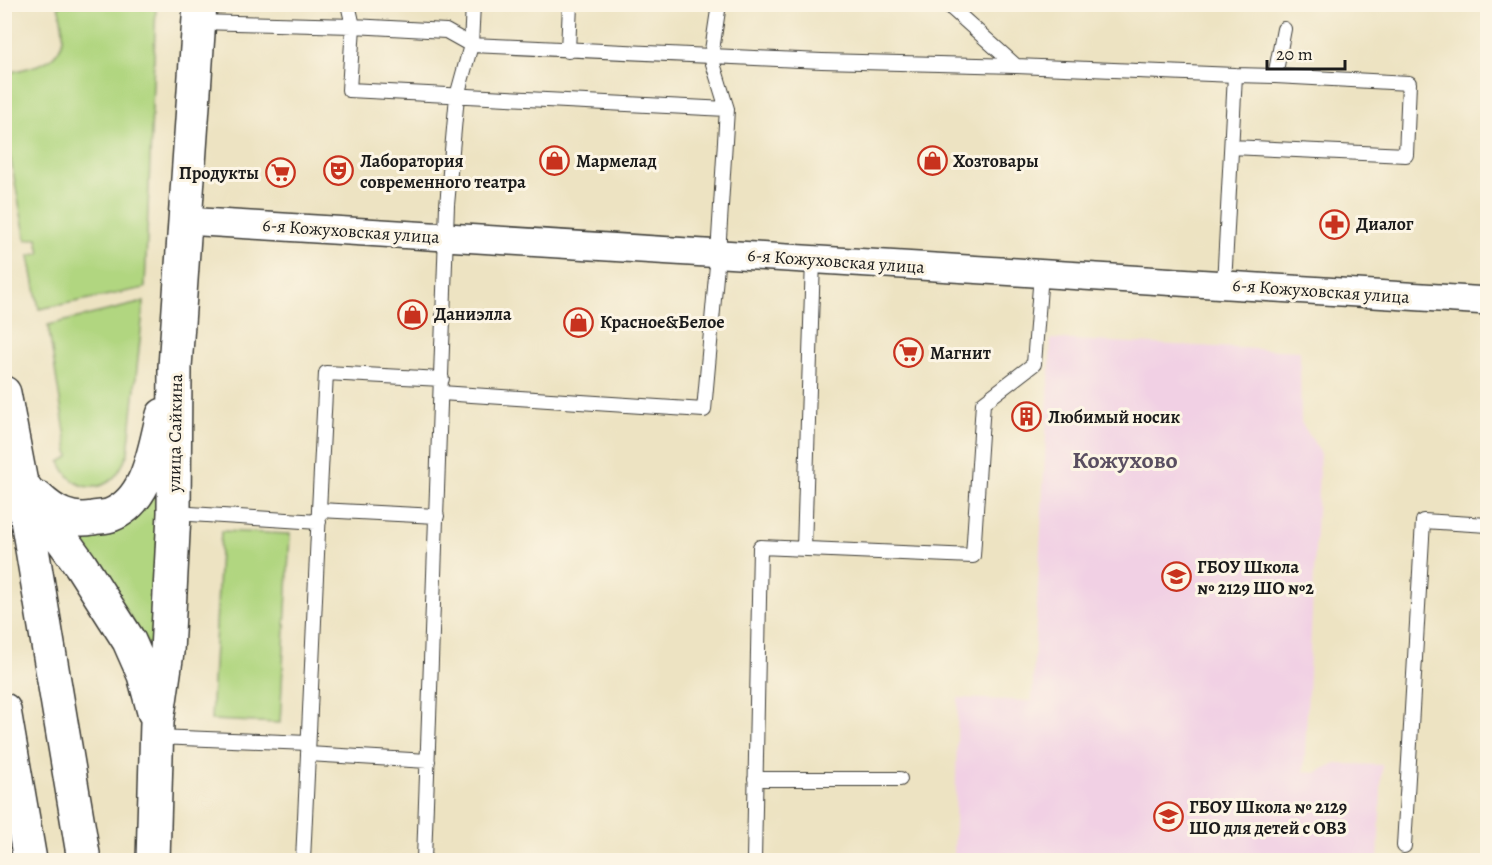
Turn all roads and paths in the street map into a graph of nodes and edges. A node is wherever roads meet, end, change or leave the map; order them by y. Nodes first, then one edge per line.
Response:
1 (348, 4) edge
2 (473, 4) edge
3 (570, 4) edge
4 (718, 4) edge
5 (947, 4) edge
6 (199, 13) edge
7 (353, 26) junction
8 (1284, 28) dead end
9 (471, 45) junction
10 (568, 51) junction
11 (711, 57) junction
12 (1016, 66) junction
13 (1235, 75) junction
14 (1275, 76) junction
15 (457, 96) junction
16 (728, 109) junction
17 (1232, 147) junction
18 (185, 220) junction
19 (446, 237) junction
20 (718, 254) junction
21 (813, 260) junction
22 (1041, 274) junction
23 (1224, 285) junction
24 (1488, 301) edge
25 (175, 367) junction
26 (441, 386) junction
27 (4, 393) edge
28 (21, 483) junction
29 (174, 513) junction
30 (319, 516) junction
31 (437, 516) junction
32 (1488, 525) edge
33 (804, 549) junction
34 (4, 710) edge
35 (157, 730) junction
36 (308, 749) junction
37 (428, 760) junction
38 (755, 779) junction
39 (900, 779) dead end
40 (1404, 846) dead end
41 (30, 861) edge
42 (84, 861) edge
43 (153, 861) edge
44 (303, 861) edge
45 (424, 861) edge
46 (754, 861) edge

1 - 7 lane
2 - 9 lane
3 - 10 lane
4 - 11 lane
5 - 12 lane
6 - 7 lane
6 - 18 main road, улица Сайкина
7 - 9 lane
7 - 15 lane
8 - 14 lane
9 - 10 lane
9 - 15 lane
10 - 11 lane
11 - 12 lane
11 - 16 lane
12 - 13 lane
13 - 14 lane
13 - 17 lane
14 - 17 lane
15 - 16 lane
15 - 19 lane
16 - 20 lane
17 - 23 lane
18 - 19 street, 6-я Кожуховская улица
18 - 25 main road, улица Сайкина
19 - 20 street, 6-я Кожуховская улица
19 - 26 lane
20 - 21 street, 6-я Кожуховская улица
20 - 26 lane
21 - 22 street, 6-я Кожуховская улица
21 - 33 lane
22 - 23 street, 6-я Кожуховская улица
22 - 33 lane
23 - 24 street, 6-я Кожуховская улица
25 - 28 main road
25 - 29 main road, улица Сайкина
26 - 30 lane
26 - 31 lane
27 - 28 main road
28 - 35 main road
28 - 42 main road
29 - 30 lane
29 - 35 main road, улица Сайкина
30 - 31 lane
30 - 36 lane
31 - 37 lane
32 - 40 lane
33 - 38 lane
34 - 41 main road
35 - 36 lane
35 - 43 main road, улица Сайкина
36 - 37 lane
36 - 44 lane
37 - 45 lane
38 - 39 lane
38 - 46 lane

